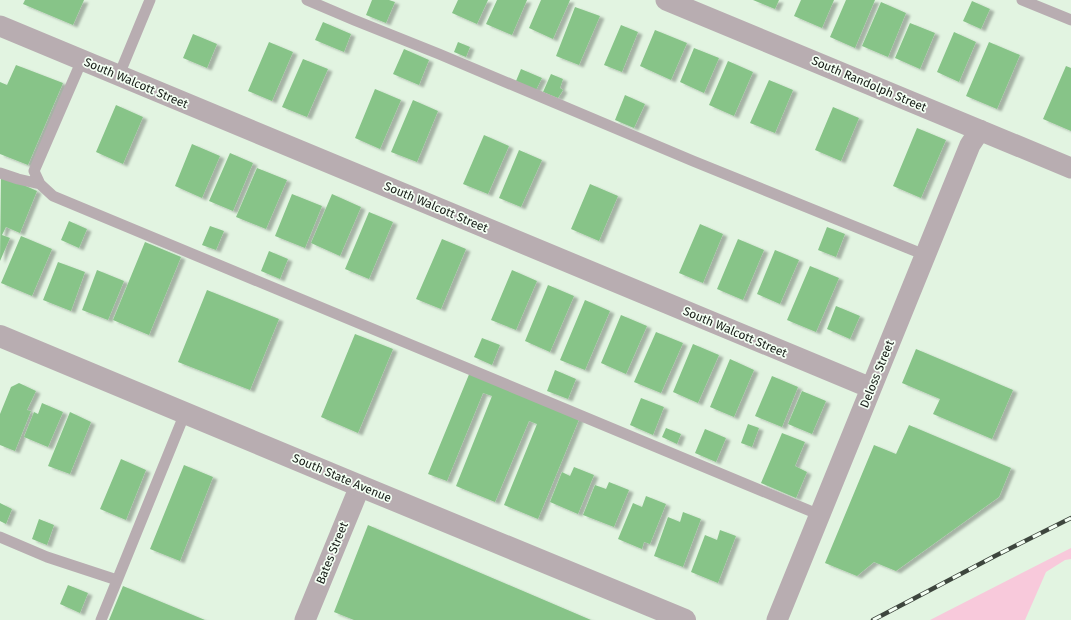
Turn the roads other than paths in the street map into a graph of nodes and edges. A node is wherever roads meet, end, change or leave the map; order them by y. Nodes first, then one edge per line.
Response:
1 (150, 0) edge
2 (307, 0) edge
3 (666, 0) edge
4 (1022, 0) edge
5 (1071, 20) edge
6 (0, 26) edge
7 (82, 60) junction
8 (119, 75) junction
9 (980, 130) junction
10 (1071, 168) edge
11 (0, 173) edge
12 (40, 184) junction
13 (925, 255) junction
14 (0, 336) edge
15 (871, 388) junction
16 (185, 413) junction
17 (360, 486) junction
18 (820, 515) junction
19 (0, 537) edge
20 (117, 580) junction
21 (101, 620) edge
22 (305, 620) edge
23 (685, 620) edge
24 (777, 620) edge

1 - 8 lane
2 - 13 lane
3 - 9 street, South Randolph Street
4 - 5 lane
6 - 7 street, South Walcott Street
7 - 8 street, South Walcott Street
7 - 12 lane
8 - 15 street, South Walcott Street
9 - 10 street, South Randolph Street
9 - 13 street, Deloss Street
11 - 12 lane
12 - 18 lane
13 - 15 street, Deloss Street
14 - 16 street, South State Avenue
15 - 18 street, Deloss Street
16 - 17 street, South State Avenue
16 - 20 lane
17 - 22 street, Bates Street
17 - 23 street, South State Avenue
18 - 24 street, Deloss Street
19 - 20 lane
20 - 21 lane

